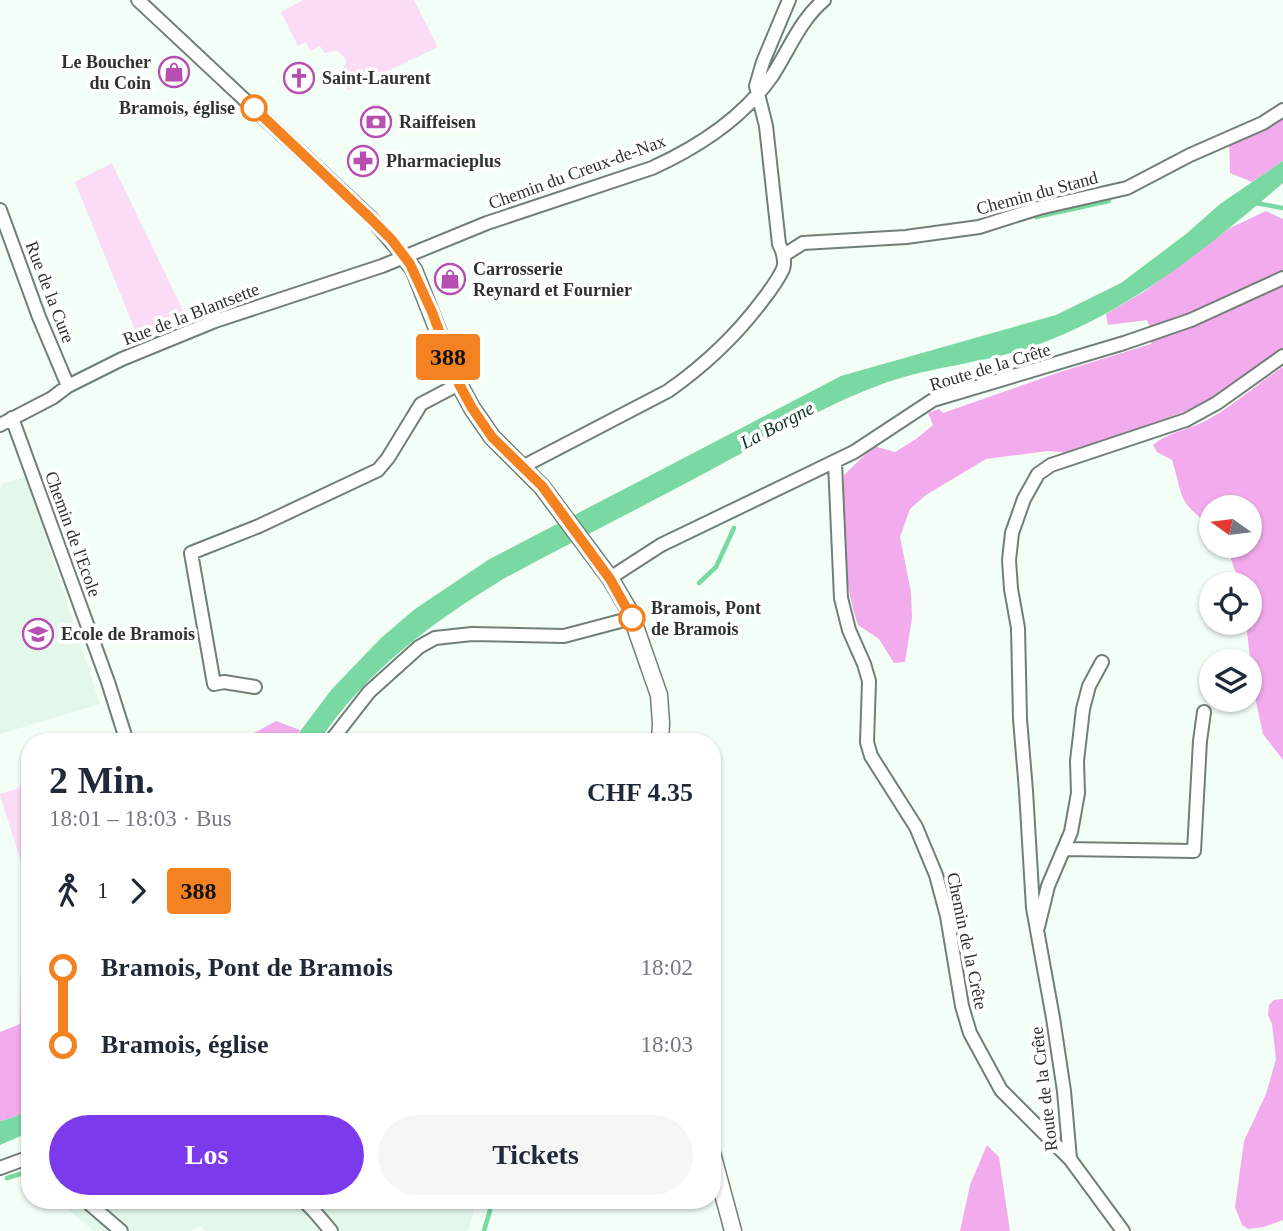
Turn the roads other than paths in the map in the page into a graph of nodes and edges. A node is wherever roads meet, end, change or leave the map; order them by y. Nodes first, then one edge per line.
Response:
1 (138, 0) edge
2 (789, 0) edge
3 (824, 0) edge
4 (757, 96) junction
5 (1283, 110) edge
6 (0, 210) edge
7 (784, 254) junction
8 (403, 256) junction
9 (1283, 278) edge
10 (1283, 356) edge
11 (459, 384) junction
12 (68, 386) junction
13 (6, 422) edge
14 (835, 463) junction
15 (522, 467) junction
16 (610, 579) junction
17 (632, 618) junction
18 (1102, 662) dead end
19 (255, 687) dead end
20 (1204, 712) dead end
21 (124, 733) edge
22 (338, 733) edge
23 (660, 733) edge
24 (1065, 849) junction
25 (1037, 928) junction
26 (1070, 1159) junction
27 (21, 1160) edge
28 (0, 1168) edge
29 (721, 1186) edge
30 (95, 1209) edge
31 (313, 1209) edge
32 (121, 1231) edge
33 (331, 1231) edge
34 (733, 1231) edge
35 (1123, 1231) edge

1 - 8 street
2 - 4 street
3 - 4 street, Chemin du Creux-de-Nax
4 - 7 street
4 - 8 street, Chemin du Creux-de-Nax
5 - 7 street, Chemin du Stand
6 - 12 street, Rue de la Cure
7 - 15 street
8 - 11 street
8 - 12 street, Rue de la Blantsette
9 - 14 street, Route de la Crête
10 - 25 street, Route de la Crête
11 - 15 street
11 - 19 street
12 - 13 street, Rue de la Blantsette
13 - 21 street, Chemin de l'Ecole
14 - 16 street, Route de la Crête
14 - 26 street, Chemin de la Crête
15 - 16 street
16 - 17 street
17 - 22 street
17 - 23 street
18 - 24 street, Route de la Crête
20 - 24 street
24 - 25 street, Route de la Crête
25 - 26 street, Route de la Crête
26 - 35 street, Route de la Crête
27 - 28 street
29 - 34 street
30 - 32 street
31 - 33 street

